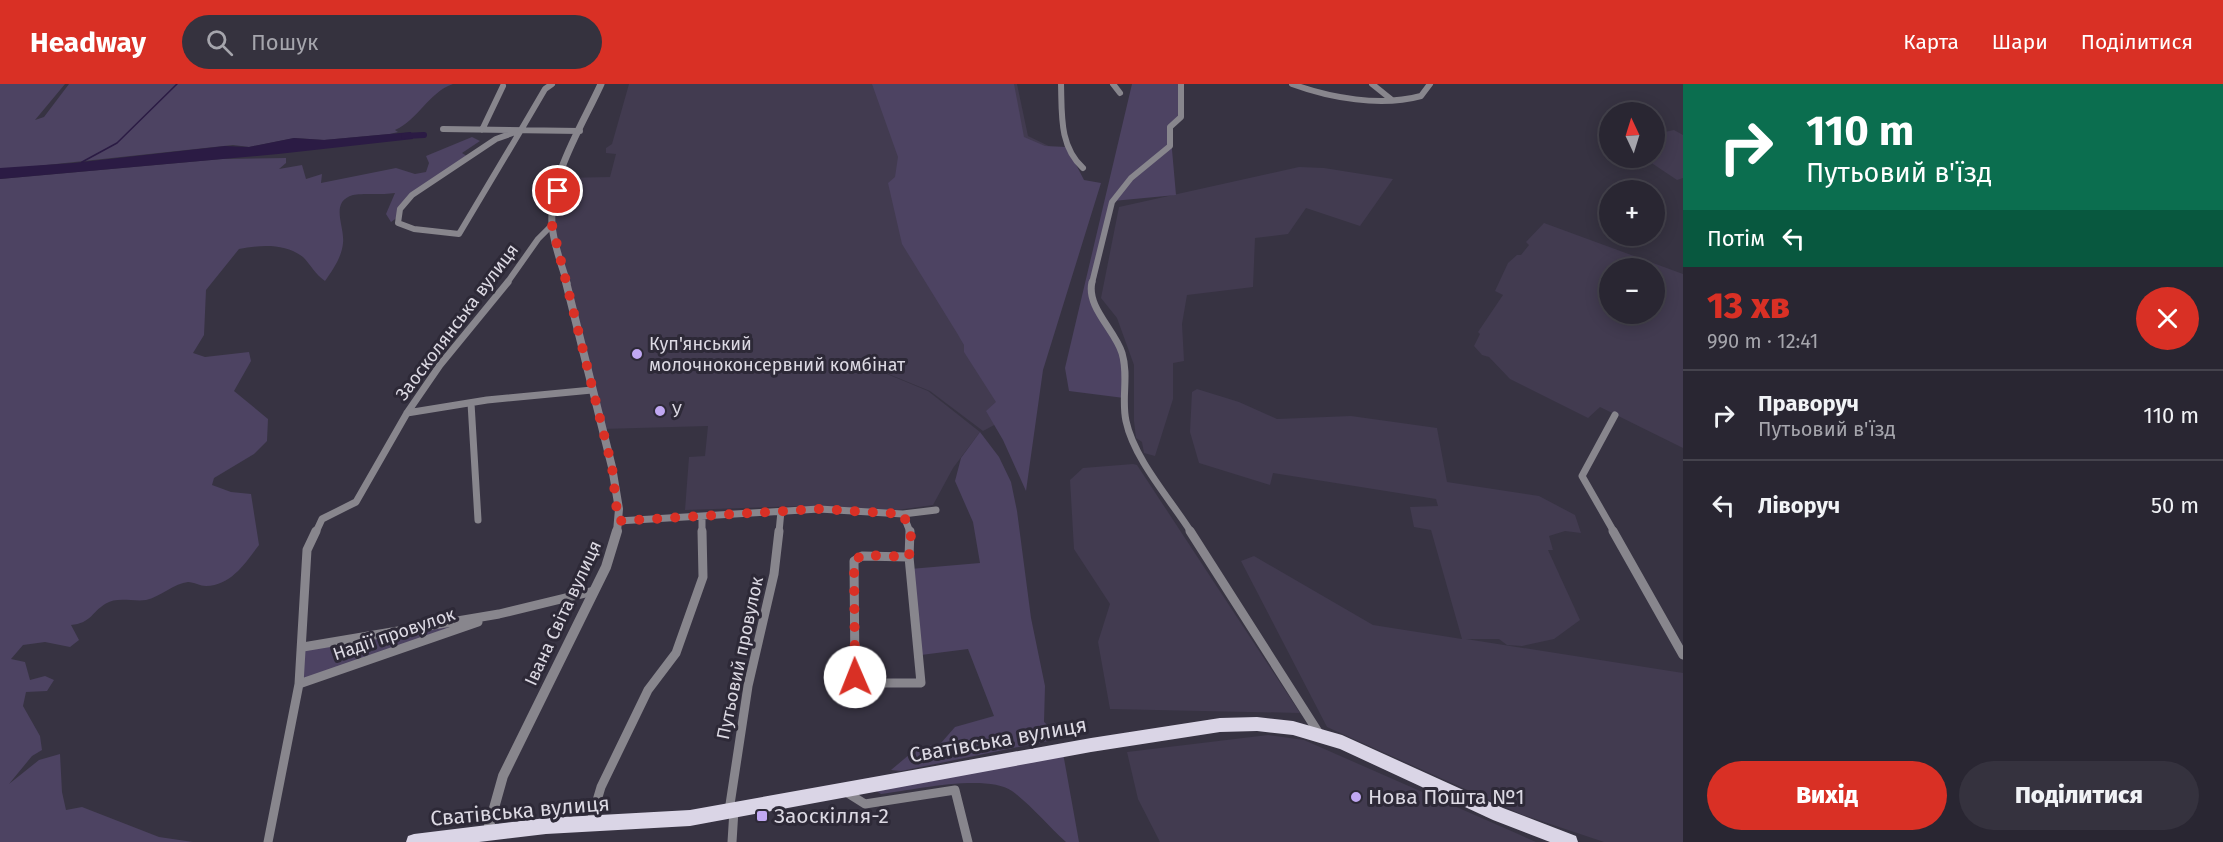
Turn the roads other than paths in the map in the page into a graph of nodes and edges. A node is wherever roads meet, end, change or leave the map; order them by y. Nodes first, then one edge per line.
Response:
1 (552, 84) edge
2 (601, 84) edge
3 (1061, 84) edge
4 (1113, 84) edge
5 (1181, 84) edge
6 (1292, 84) edge
7 (1372, 84) edge
8 (1430, 84) edge
9 (503, 86) dead end
10 (1120, 93) dead end
11 (1394, 100) junction
12 (443, 129) dead end
13 (482, 130) junction
14 (521, 130) junction
15 (580, 131) junction
16 (1083, 168) dead end
17 (552, 225) junction
18 (592, 390) junction
19 (471, 404) junction
20 (407, 413) junction
21 (1615, 414) dead end
22 (936, 510) dead end
23 (781, 511) junction
24 (903, 514) junction
25 (702, 517) junction
26 (478, 520) dead end
27 (618, 521) junction
28 (909, 557) junction
29 (594, 591) junction
30 (499, 614) junction
31 (303, 647) junction
32 (1683, 654) edge
33 (299, 684) junction
34 (1321, 736) junction
35 (844, 790) junction
36 (731, 810) junction
37 (590, 824) junction
38 (488, 832) junction
39 (268, 842) edge
40 (414, 842) edge
41 (732, 842) edge
42 (968, 842) edge
43 (1570, 842) edge

1 - 14 street
2 - 15 street
3 - 16 street
4 - 10 street
5 - 34 street
6 - 11 street
7 - 11 street
8 - 11 street
9 - 13 street
12 - 13 street
13 - 14 street
14 - 14 street
14 - 15 street
15 - 17 street
17 - 18 street, Івана Світа вулиця
17 - 20 street, Заосколянська вулиця
18 - 19 street
18 - 27 street, Івана Світа вулиця
19 - 20 street
19 - 26 street
20 - 31 street, Заосколянська вулиця
21 - 32 street
22 - 24 street
23 - 24 street
23 - 25 street
23 - 36 street, Путьовий провулок
24 - 28 street
25 - 27 street
25 - 37 street
27 - 29 street, Івана Світа вулиця
28 - 28 street
29 - 30 street, Надії провулок
29 - 38 street, Івана Світа вулиця
30 - 31 street, Надії провулок
30 - 33 street, Надії провулок
31 - 33 street, Заосколянська вулиця
33 - 39 street, Заосколянська вулиця
34 - 35 main road, Сватівська вулиця
34 - 43 main road, Сватівська вулиця
35 - 36 main road, Сватівська вулиця
35 - 42 street
36 - 37 main road, Сватівська вулиця
36 - 41 street, Путьовий провулок
37 - 38 main road, Сватівська вулиця
38 - 40 main road, Сватівська вулиця

